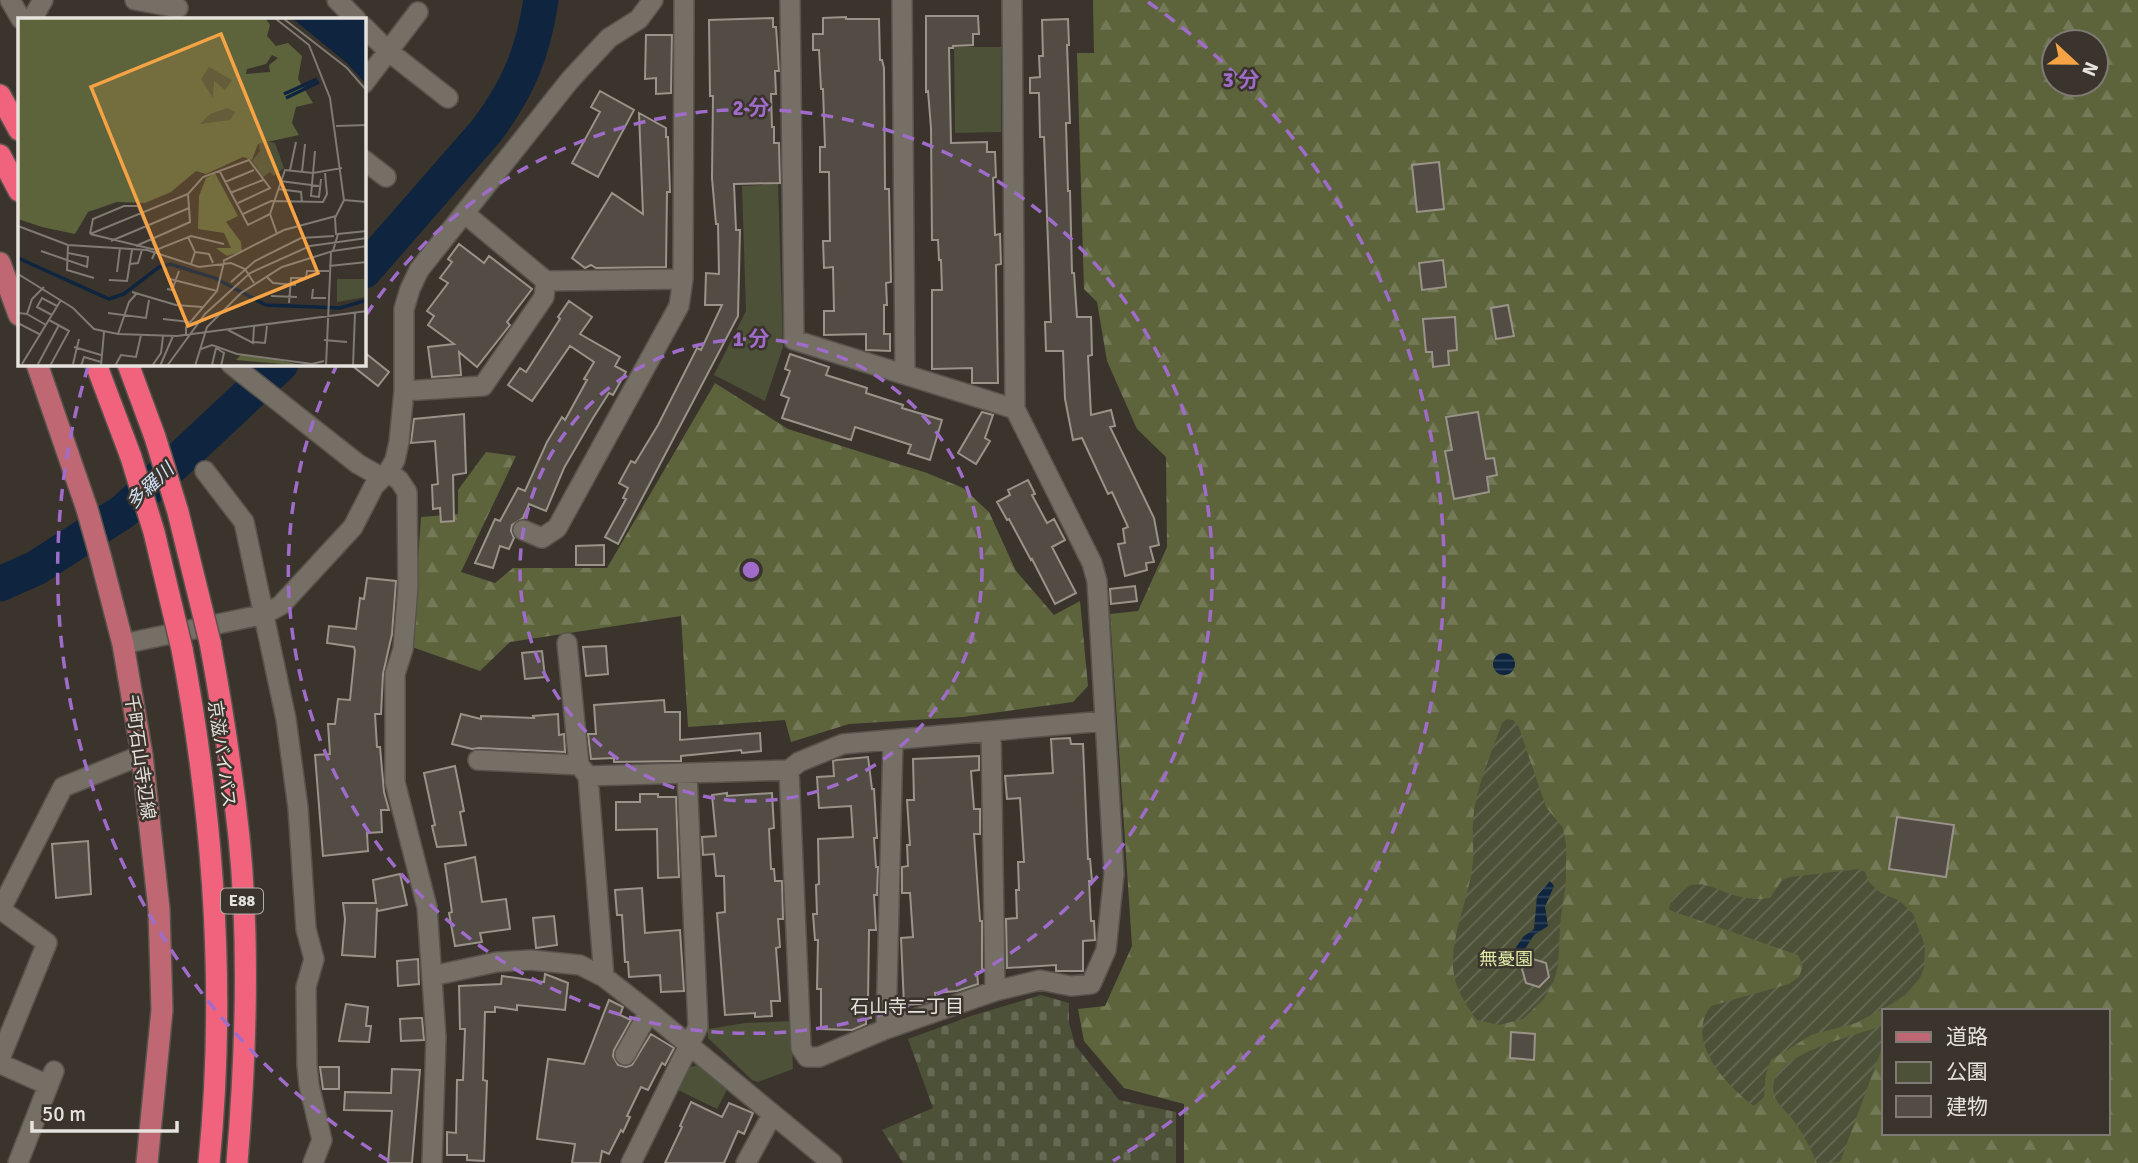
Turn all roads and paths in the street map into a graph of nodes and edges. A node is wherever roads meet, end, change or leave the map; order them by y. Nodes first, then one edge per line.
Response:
1 (9, 0) edge
2 (43, 0) edge
3 (135, 0) edge
4 (337, 0) edge
5 (653, 0) edge
6 (684, 0) edge
7 (790, 0) edge
8 (901, 0) edge
9 (1012, 0) edge
10 (179, 9) edge
11 (418, 12) dead end
12 (20, 18) edge
13 (33, 18) edge
14 (355, 18) edge
15 (366, 29) edge
16 (388, 51) junction
17 (366, 80) edge
18 (0, 95) edge
19 (448, 98) dead end
20 (18, 128) edge
21 (0, 155) edge
22 (366, 162) edge
23 (386, 177) dead end
24 (18, 189) edge
25 (464, 213) junction
26 (0, 263) edge
27 (683, 279) junction
28 (546, 281) junction
29 (0, 293) edge
30 (18, 312) edge
31 (18, 323) edge
32 (38, 366) edge
33 (97, 366) edge
34 (129, 366) edge
35 (237, 368) edge
36 (905, 374) junction
37 (404, 391) junction
38 (1015, 409) junction
39 (205, 471) dead end
40 (384, 475) junction
41 (523, 530) dead end
42 (265, 614) junction
43 (567, 643) dead end
44 (123, 644) junction
45 (1105, 721) junction
46 (991, 731) junction
47 (893, 740) junction
48 (142, 755) junction
49 (478, 760) dead end
50 (789, 770) junction
51 (583, 771) junction
52 (687, 774) junction
53 (0, 910) edge
54 (432, 976) junction
55 (604, 977) junction
56 (995, 990) junction
57 (649, 1012) junction
58 (886, 1029) junction
59 (690, 1044) junction
60 (625, 1055) dead end
61 (772, 1115) junction
62 (830, 1162) edge
63 (18, 1163) edge
64 (147, 1163) edge
65 (209, 1163) edge
66 (237, 1163) edge
67 (313, 1163) edge
68 (432, 1163) edge
69 (631, 1163) edge
70 (746, 1163) edge

1 - 12 street
2 - 13 street
3 - 10 street
4 - 14 street
5 - 25 street
6 - 27 street
7 - 36 street
8 - 36 street
9 - 38 street
11 - 16 street
15 - 16 street
16 - 17 street
16 - 19 street
18 - 20 highway
21 - 24 highway
22 - 23 street
25 - 28 street
25 - 37 street
26 - 30 main road
27 - 28 street
27 - 41 street
28 - 37 street
29 - 31 main road
32 - 44 main road, 千町石山寺辺線
33 - 65 highway, 京滋バイパス / E88, bridge
34 - 66 highway, 京滋バイパス / E88, bridge
35 - 40 street
36 - 38 street
37 - 40 street
38 - 45 street
39 - 42 street
40 - 42 street
40 - 54 street
42 - 44 street
42 - 67 street
43 - 51 street
44 - 48 main road, 千町石山寺辺線
45 - 46 street
45 - 56 street
46 - 47 street
46 - 56 street
47 - 50 street
47 - 58 street
48 - 53 street
48 - 64 main road, 千町石山寺辺線
49 - 51 street
50 - 52 street
50 - 58 street
51 - 52 street
51 - 55 street
52 - 59 street
53 - 63 street
54 - 55 street
54 - 68 street
55 - 57 street
56 - 58 street
57 - 59 street
57 - 60 street
59 - 61 street
59 - 69 street
61 - 62 street
61 - 70 street

